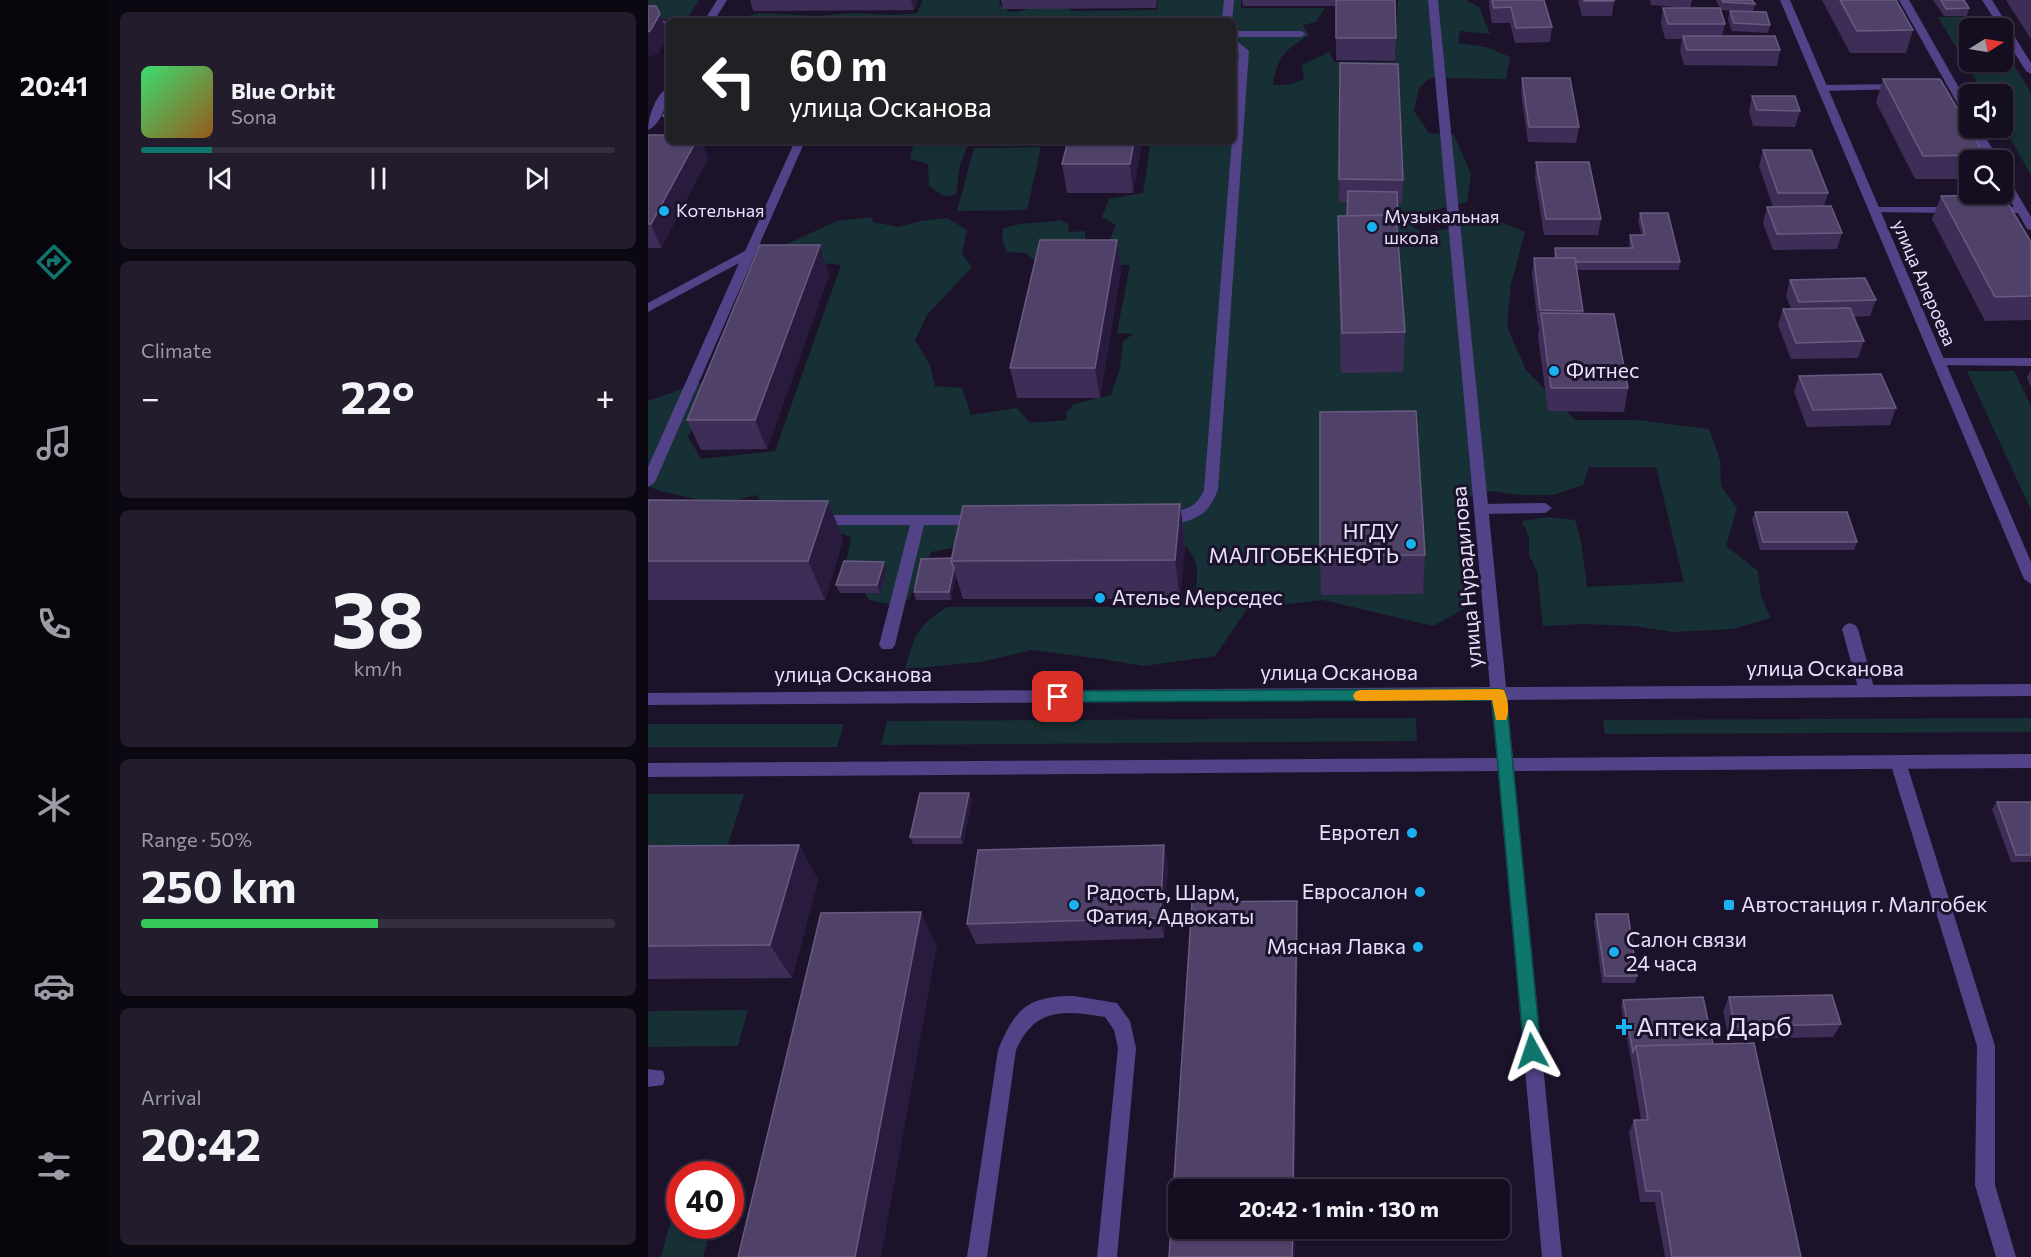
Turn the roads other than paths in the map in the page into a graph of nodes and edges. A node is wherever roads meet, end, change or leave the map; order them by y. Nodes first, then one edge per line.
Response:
1 (722, 0) edge
2 (1229, 0) edge
3 (1433, 0) edge
4 (1785, 0) edge
5 (1904, 0) edge
6 (1987, 0) edge
7 (711, 18) edge
8 (1227, 18) edge
9 (648, 23) edge
10 (666, 23) edge
11 (1236, 34) edge
12 (1302, 34) dead end
13 (1236, 44) edge
14 (2031, 71) edge
15 (1940, 86) edge
16 (1952, 86) junction
17 (1917, 87) edge
18 (1822, 88) junction
19 (666, 95) edge
20 (1959, 98) edge
21 (648, 104) edge
22 (661, 104) junction
23 (648, 127) edge
24 (799, 144) edge
25 (2013, 196) edge
26 (1873, 210) junction
27 (2021, 210) junction
28 (2031, 227) edge
29 (750, 253) junction
30 (648, 308) edge
31 (1938, 362) junction
32 (2031, 362) edge
33 (648, 482) edge
34 (1545, 508) dead end
35 (1482, 509) junction
36 (1146, 519) edge
37 (801, 520) edge
38 (918, 520) junction
39 (990, 520) edge
40 (2031, 579) edge
41 (1850, 629) dead end
42 (887, 645) dead end
43 (2031, 690) edge
44 (1867, 692) junction
45 (1499, 694) junction
46 (648, 699) edge
47 (2031, 761) edge
48 (1898, 762) junction
49 (1506, 764) junction
50 (648, 770) edge
51 (977, 1257) edge
52 (1107, 1257) edge
53 (1552, 1257) edge
54 (2006, 1257) edge

1 - 7 street
2 - 8 street
3 - 35 street, улица Нурадилова
4 - 18 street, улица Алероева
5 - 16 street
6 - 14 street
9 - 10 street
11 - 12 street
13 - 36 street
15 - 16 street
16 - 20 street
17 - 18 street
18 - 26 street, улица Алероева
19 - 22 street
21 - 22 street
22 - 23 street
24 - 29 street
25 - 27 street
26 - 27 street
26 - 31 street, улица Алероева
27 - 28 street
29 - 30 street
29 - 33 street
31 - 32 street
31 - 40 street, улица Алероева
34 - 35 street
35 - 45 street, улица Нурадилова
37 - 38 street
38 - 39 street
38 - 42 street
41 - 44 street
43 - 44 street, улица Осканова
44 - 45 street, улица Осканова
45 - 46 street, улица Осканова
45 - 49 street, улица Нурадилова
47 - 48 street
48 - 49 street
48 - 54 street
49 - 50 street
49 - 53 street, улица Нурадилова
51 - 52 street

